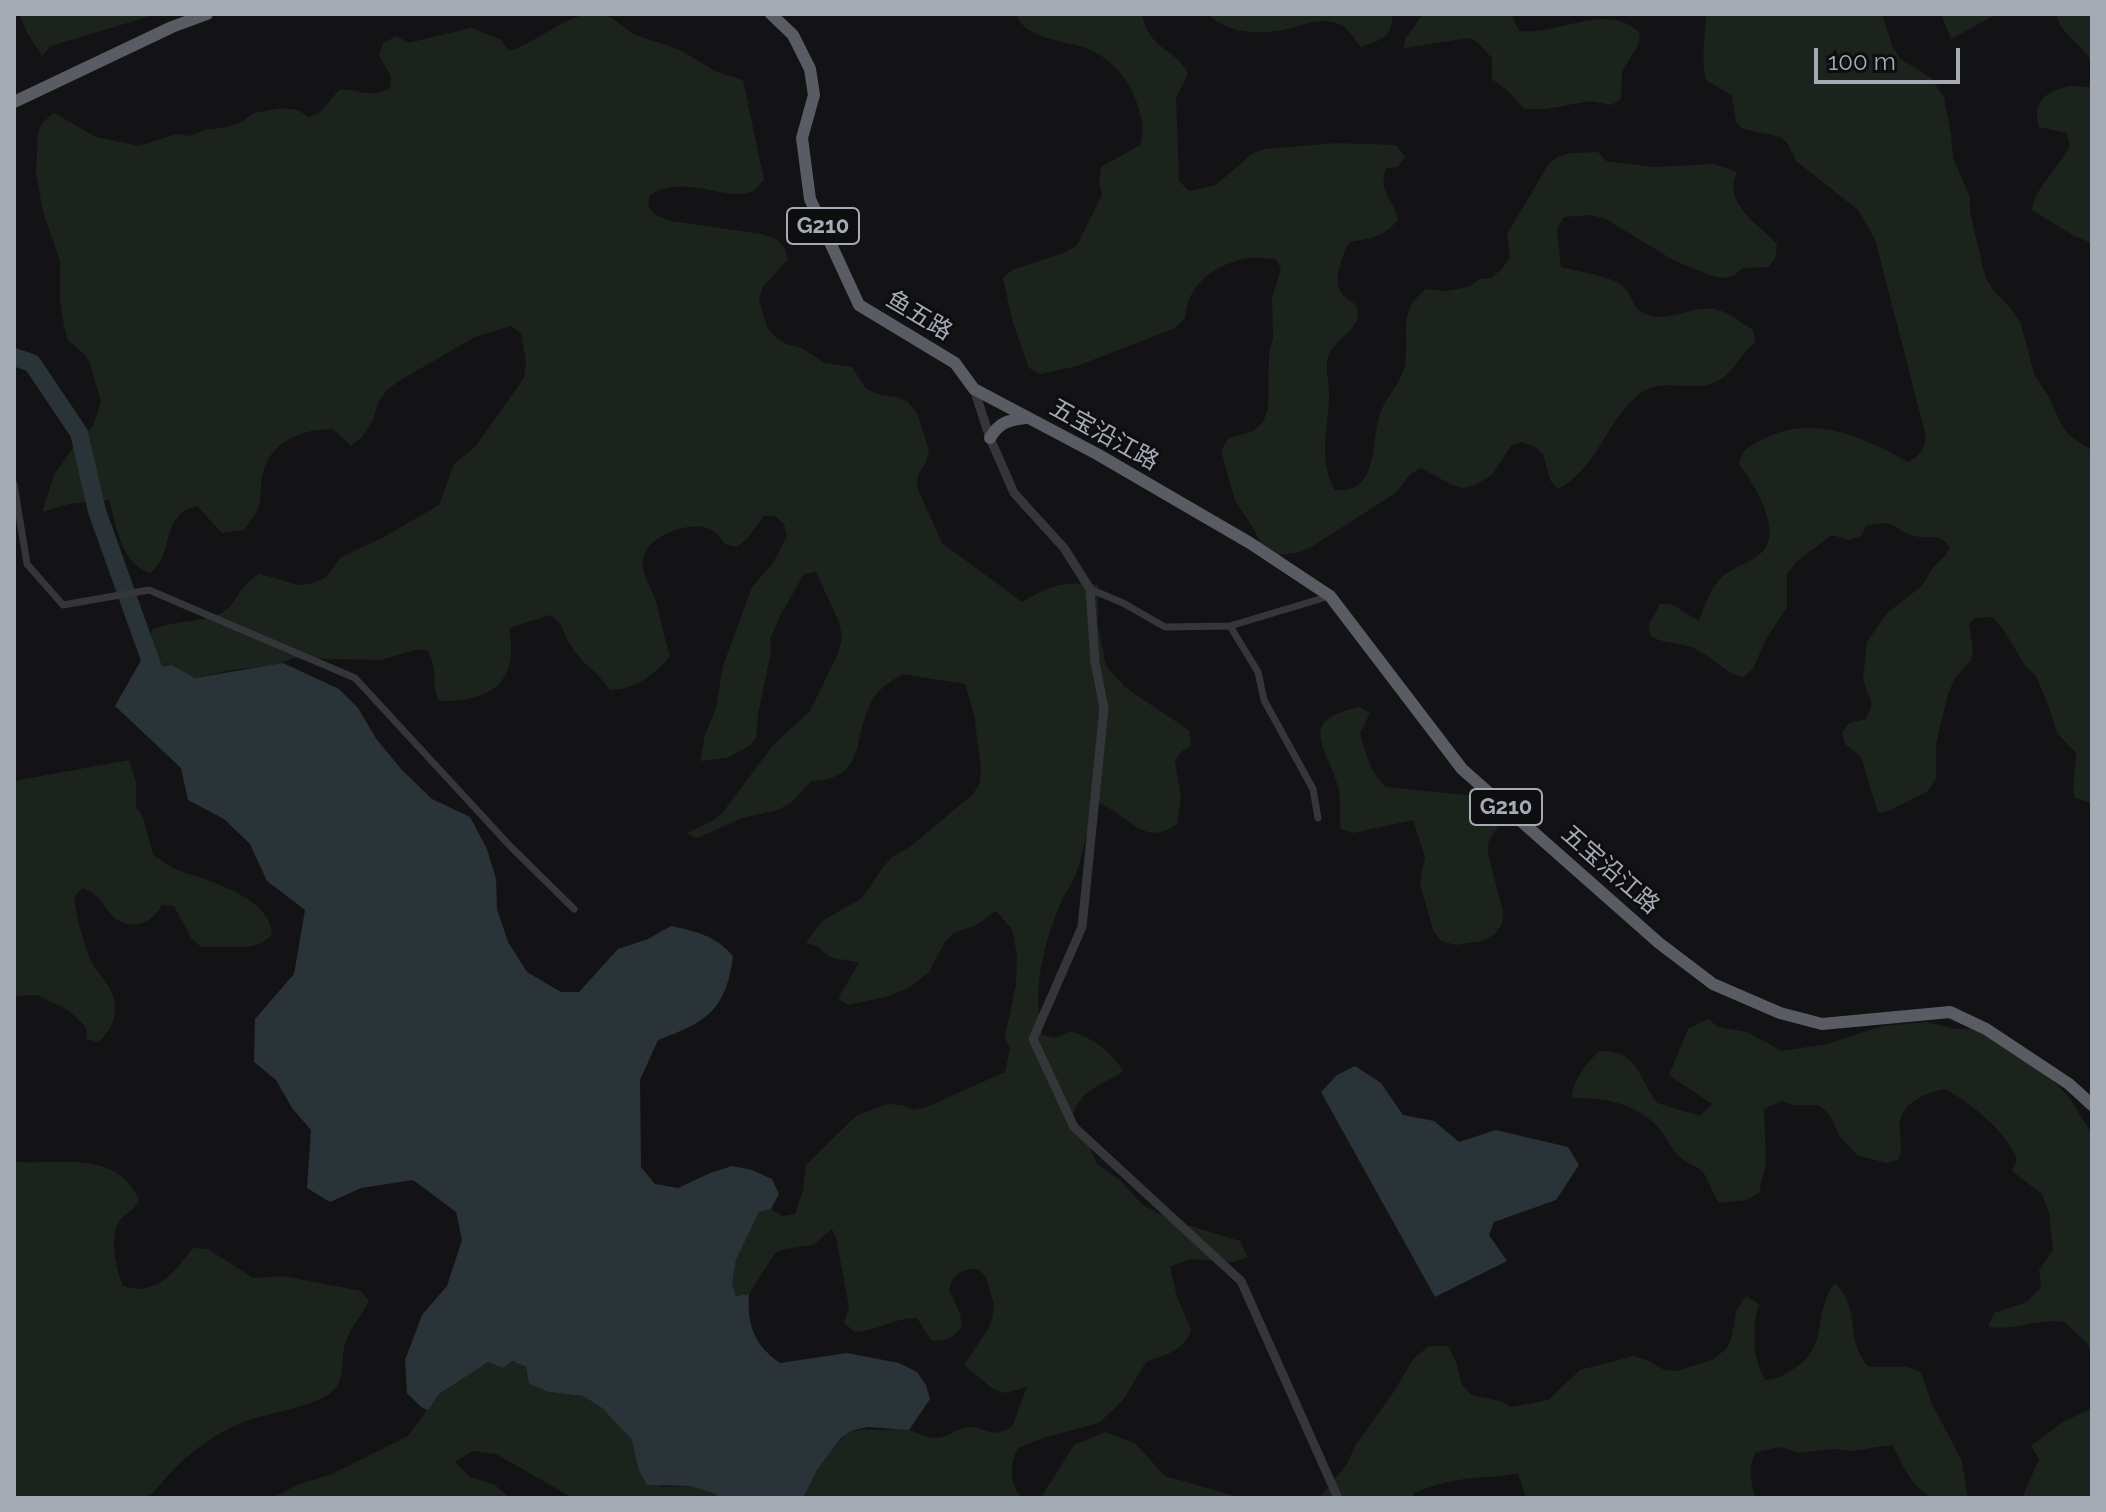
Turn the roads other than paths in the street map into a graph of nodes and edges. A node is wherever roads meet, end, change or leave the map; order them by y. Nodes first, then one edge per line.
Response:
1 (207, 14) edge
2 (771, 14) edge
3 (14, 102) edge
4 (974, 389) junction
5 (1027, 418) junction
6 (990, 438) junction
7 (14, 484) edge
8 (1090, 589) junction
9 (1330, 596) junction
10 (1230, 626) junction
11 (1318, 818) dead end
12 (574, 909) dead end
13 (2092, 1105) edge
14 (1338, 1498) edge

1 - 3 highway
2 - 4 highway, 鱼五路 / G210
4 - 5 highway, 五宝沿江路 / G210
4 - 6 street
5 - 6 highway
5 - 9 highway, 五宝沿江路 / G210
6 - 8 street
7 - 12 street
8 - 10 street
8 - 14 street
9 - 10 street
9 - 13 highway, 五宝沿江路 / G210
10 - 11 street

